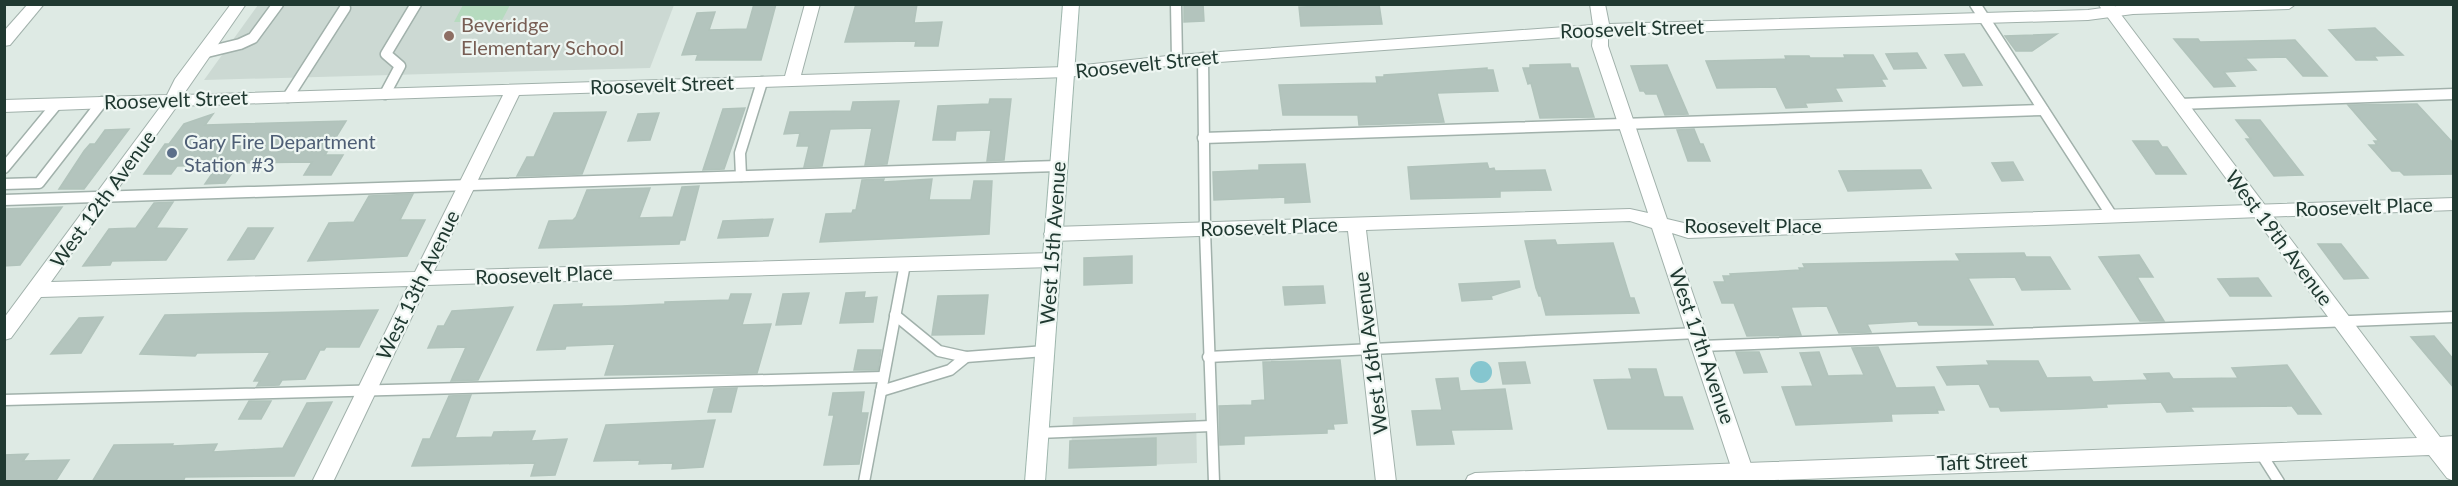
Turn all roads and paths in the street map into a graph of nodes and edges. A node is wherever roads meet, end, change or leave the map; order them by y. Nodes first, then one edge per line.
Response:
1 (37, 4) edge
2 (239, 4) edge
3 (278, 4) edge
4 (416, 4) edge
5 (813, 4) edge
6 (1071, 4) edge
7 (1176, 4) edge
8 (1597, 4) edge
9 (1975, 4) edge
10 (2289, 4) edge
11 (345, 8) dead end
12 (2108, 8) edge
13 (1984, 18) junction
14 (1601, 29) junction
15 (4, 41) edge
16 (203, 53) junction
17 (1203, 58) junction
18 (1177, 60) junction
19 (1066, 72) junction
20 (791, 81) junction
21 (762, 82) junction
22 (514, 90) junction
23 (385, 93) junction
24 (2454, 94) edge
25 (288, 96) junction
26 (173, 100) junction
27 (102, 102) junction
28 (2179, 104) junction
29 (56, 105) junction
30 (4, 106) edge
31 (2043, 110) junction
32 (1627, 125) junction
33 (1203, 138) junction
34 (1059, 166) junction
35 (4, 168) edge
36 (741, 176) junction
37 (4, 184) edge
38 (468, 185) junction
39 (105, 196) junction
40 (4, 200) edge
41 (2454, 204) edge
42 (2259, 211) junction
43 (2112, 216) junction
44 (1660, 222) junction
45 (1356, 224) junction
46 (1205, 230) junction
47 (1053, 234) junction
48 (1052, 260) junction
49 (904, 264) junction
50 (421, 279) junction
51 (36, 290) junction
52 (895, 315) junction
53 (2454, 317) edge
54 (2341, 321) junction
55 (4, 333) edge
56 (1699, 339) junction
57 (1371, 349) junction
58 (1045, 351) junction
59 (966, 357) junction
60 (1208, 357) junction
61 (883, 377) junction
62 (366, 390) junction
63 (880, 391) junction
64 (4, 400) edge
65 (1211, 426) junction
66 (1038, 434) junction
67 (2444, 445) edge
68 (2260, 452) junction
69 (2454, 472) edge
70 (1745, 476) edge
71 (322, 482) edge
72 (864, 482) edge
73 (1035, 482) edge
74 (1214, 482) edge
75 (1386, 482) edge
76 (1475, 482) edge
77 (2279, 482) edge

1 - 15 street
2 - 16 street, West 12th Avenue
3 - 16 lane
4 - 23 lane
5 - 20 street
6 - 19 street, West 15th Avenue
7 - 18 lane
8 - 14 street, West 17th Avenue
9 - 13 lane
10 - 12 street, Roosevelt Street
11 - 25 lane
12 - 13 street, Roosevelt Street
12 - 28 street, West 19th Avenue
13 - 14 street, Roosevelt Street
13 - 31 lane
14 - 17 street, Roosevelt Street
14 - 32 street, West 17th Avenue
16 - 26 street, West 12th Avenue
17 - 18 street, Roosevelt Street
17 - 33 lane
18 - 19 street, Roosevelt Street
19 - 20 street, Roosevelt Street
19 - 34 street, West 15th Avenue
20 - 21 street, Roosevelt Street
21 - 22 street, Roosevelt Street
21 - 36 lane
22 - 23 street, Roosevelt Street
22 - 38 street, West 13th Avenue
23 - 25 street, Roosevelt Street
24 - 28 lane
25 - 26 street, Roosevelt Street
26 - 27 street, Roosevelt Street
26 - 39 street, West 12th Avenue
27 - 29 street, Roosevelt Street
27 - 37 lane
28 - 42 street, West 19th Avenue
29 - 30 street, Roosevelt Street
29 - 35 lane
31 - 32 lane
31 - 43 lane
32 - 33 lane
32 - 44 street, West 17th Avenue
33 - 46 lane
34 - 36 lane
34 - 47 street, West 15th Avenue
36 - 38 lane
38 - 39 lane
38 - 50 street, West 13th Avenue
39 - 40 lane
39 - 51 street, West 12th Avenue
41 - 42 street, Roosevelt Place
42 - 43 street, Roosevelt Place
42 - 54 street, West 19th Avenue
43 - 44 street, Roosevelt Place
44 - 45 street, Roosevelt Place
44 - 56 street, West 17th Avenue
45 - 46 street, Roosevelt Place
45 - 57 street, West 16th Avenue
46 - 47 street, Roosevelt Place
46 - 60 lane
47 - 48 street, West 15th Avenue
48 - 49 street, Roosevelt Place
48 - 58 street, West 15th Avenue
49 - 50 street, Roosevelt Place
49 - 52 lane
50 - 51 street, Roosevelt Place
50 - 62 street, West 13th Avenue
51 - 55 street, West 12th Avenue
52 - 59 lane
52 - 61 lane
53 - 54 lane
54 - 56 lane
54 - 67 street, West 19th Avenue
56 - 57 lane
56 - 70 street, West 17th Avenue
57 - 60 lane
57 - 75 street, West 16th Avenue
58 - 59 lane
58 - 66 street, West 15th Avenue
59 - 63 lane
60 - 65 lane
61 - 62 lane
61 - 63 lane
62 - 64 lane
62 - 71 street, West 13th Avenue
63 - 72 lane
65 - 66 lane
65 - 74 lane
66 - 73 street, West 15th Avenue
67 - 68 street, Taft Street
67 - 69 street, West 19th Avenue
68 - 70 street, Taft Street
68 - 77 lane
70 - 76 street, Taft Street

